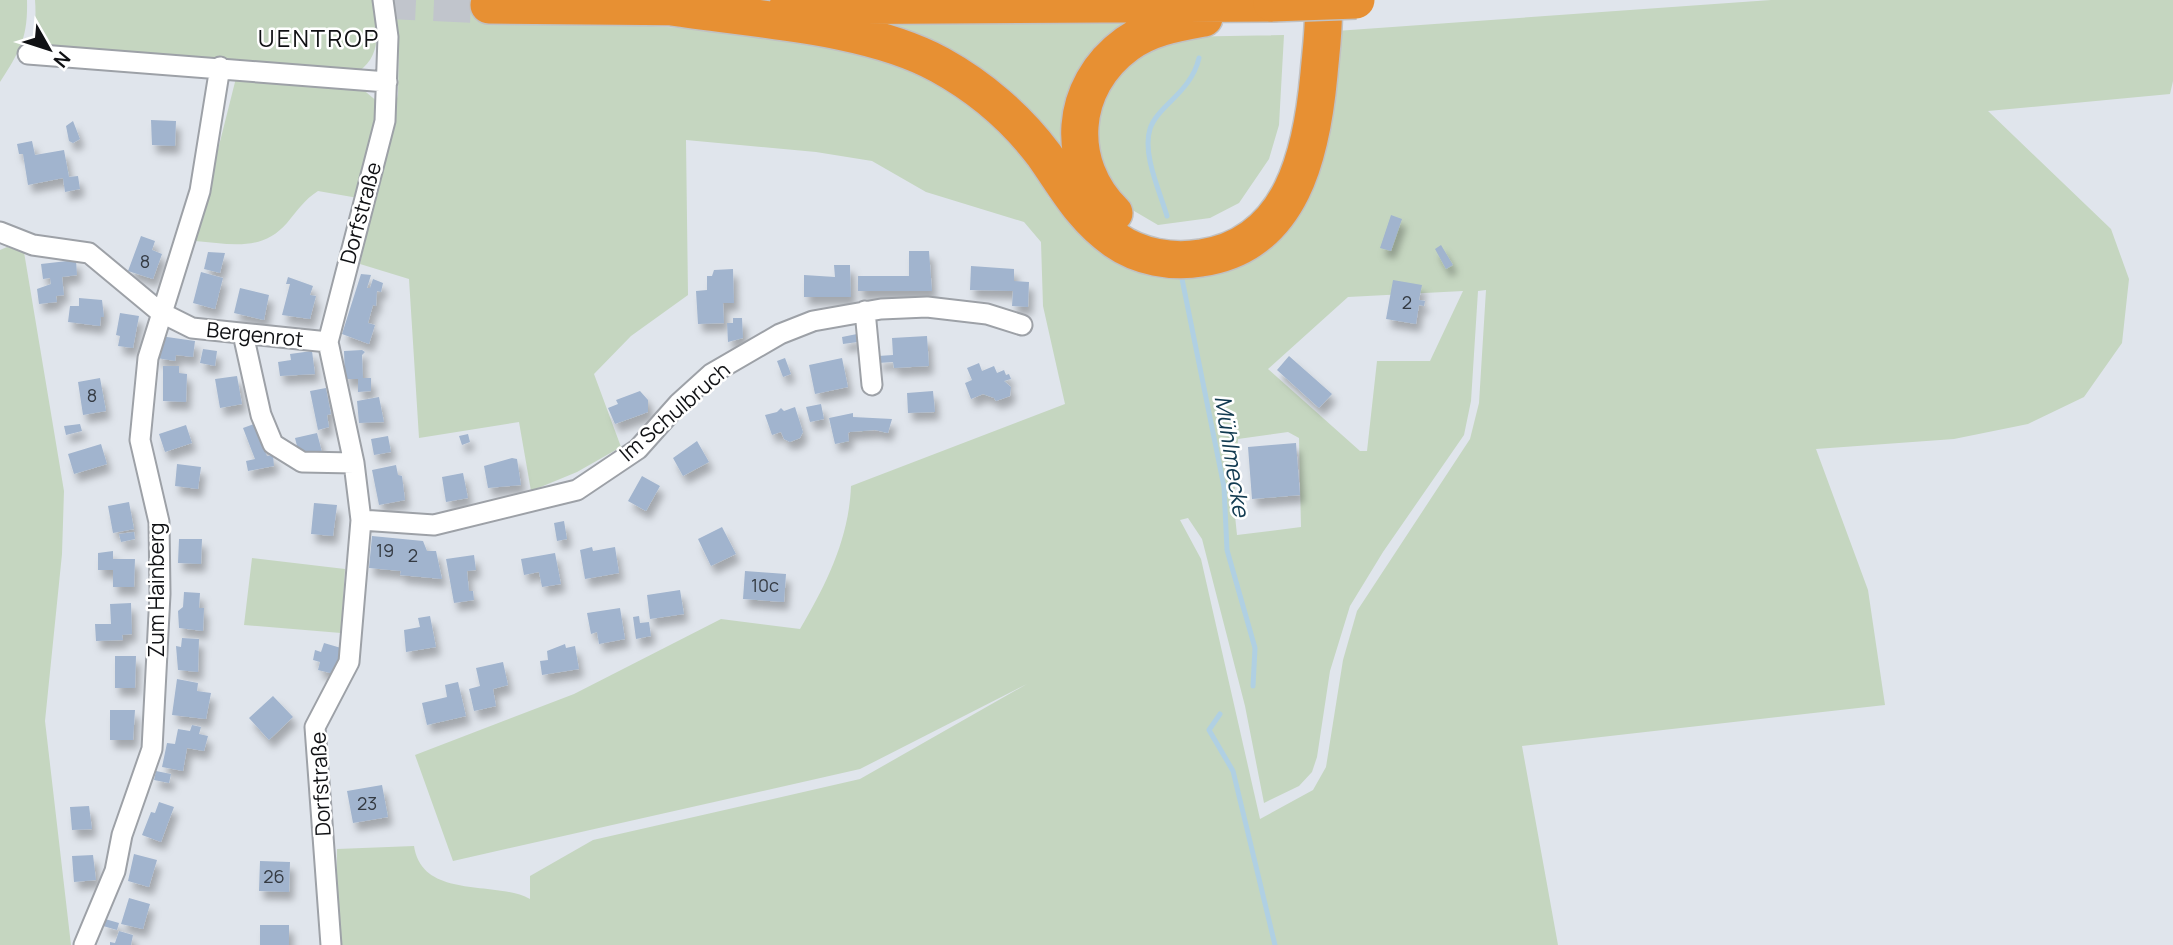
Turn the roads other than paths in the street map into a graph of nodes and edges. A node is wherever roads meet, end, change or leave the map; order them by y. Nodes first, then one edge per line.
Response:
1 (383, 0) edge
2 (1323, 0) edge
3 (1356, 0) edge
4 (1362, 0) edge
5 (1287, 1) edge
6 (489, 5) dead end
7 (672, 7) junction
8 (28, 54) dead end
9 (220, 67) junction
10 (387, 82) junction
11 (0, 232) edge
12 (865, 311) junction
13 (160, 312) junction
14 (1022, 325) dead end
15 (243, 334) junction
16 (328, 342) junction
17 (872, 384) dead end
18 (354, 463) junction
19 (361, 520) junction
20 (84, 945) edge
21 (331, 945) edge

1 - 10 street, Dorfstraße
2 - 7 highway
3 - 4 highway
3 - 5 highway, bridge
5 - 5 highway
5 - 7 highway
6 - 7 highway
8 - 9 street
9 - 10 street
9 - 13 street, Zum Hainberg
10 - 16 street, Dorfstraße
11 - 13 street, Bergenrot
12 - 14 street, Im Schulbruch
12 - 17 street
12 - 19 street, Im Schulbruch
13 - 15 street, Bergenrot
13 - 20 street, Zum Hainberg
15 - 16 street, Bergenrot
15 - 18 street
16 - 18 street, Dorfstraße
18 - 19 street, Dorfstraße
19 - 21 street, Dorfstraße

